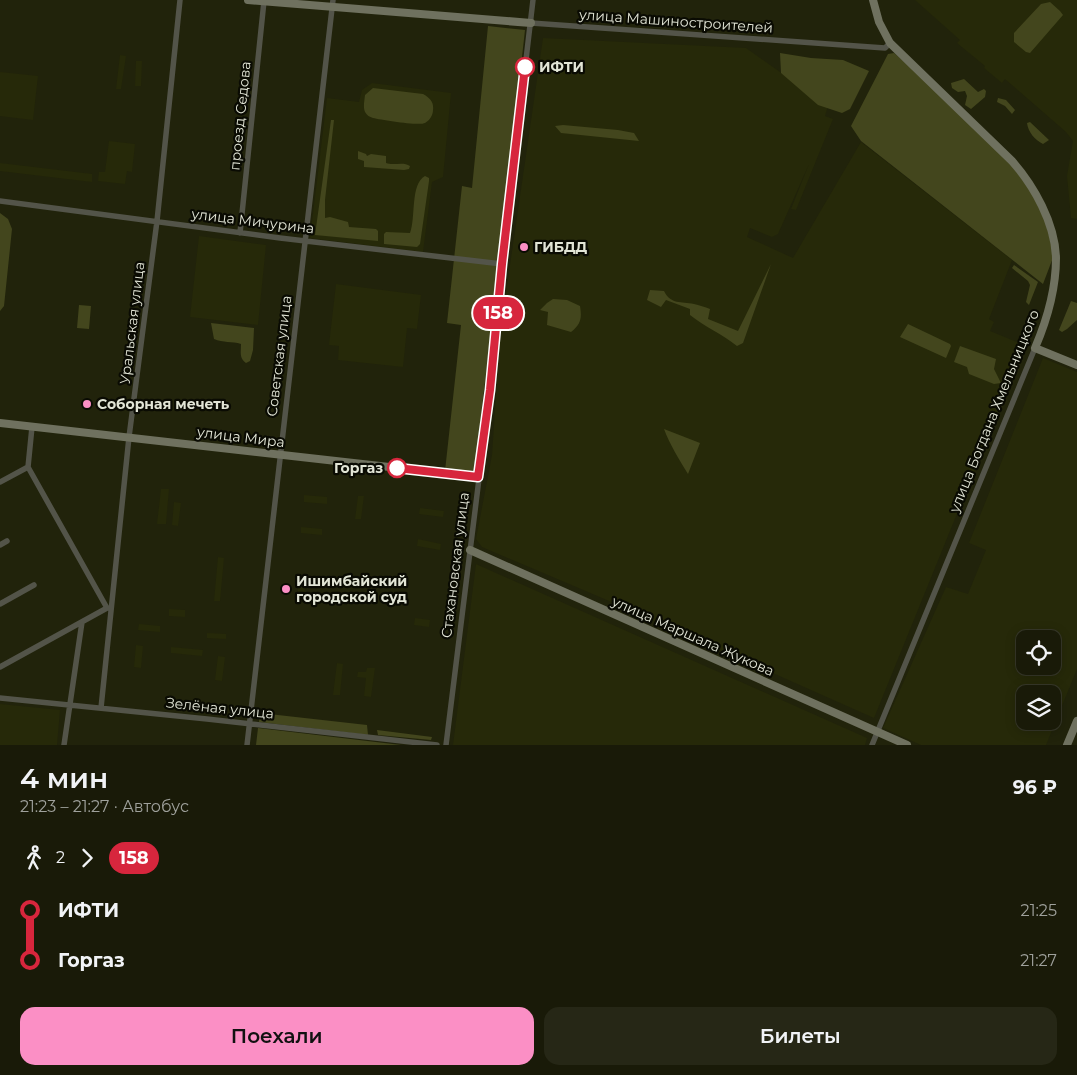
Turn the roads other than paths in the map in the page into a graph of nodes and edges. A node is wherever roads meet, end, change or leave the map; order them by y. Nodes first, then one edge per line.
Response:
1 (180, 0) edge
2 (248, 0) edge
3 (533, 0) edge
4 (873, 0) edge
5 (264, 1) edge
6 (280, 1) edge
7 (332, 3) edge
8 (531, 23) junction
9 (890, 43) junction
10 (0, 202) edge
11 (157, 221) junction
12 (240, 232) junction
13 (305, 241) junction
14 (502, 264) junction
15 (1035, 348) junction
16 (1077, 365) edge
17 (0, 423) edge
18 (32, 427) junction
19 (130, 437) junction
20 (279, 454) junction
21 (28, 467) junction
22 (478, 477) junction
23 (0, 482) edge
24 (7, 541) dead end
25 (0, 545) edge
26 (470, 550) junction
27 (34, 585) dead end
28 (0, 604) edge
29 (82, 622) junction
30 (0, 667) edge
31 (0, 698) edge
32 (69, 706) junction
33 (102, 708) junction
34 (1077, 721) edge
35 (249, 724) junction
36 (878, 732) junction
37 (64, 745) edge
38 (247, 745) edge
39 (437, 745) edge
40 (446, 745) edge
41 (872, 745) edge
42 (906, 745) edge
43 (1067, 745) edge

1 - 11 street, Уральская улица
2 - 5 street, улица Машиностроителей
3 - 8 street, Стахановская улица
4 - 9 street, улица Богдана Хмельницкого
5 - 6 street, улица Машиностроителей
5 - 12 street, проезд Седова
6 - 7 street, улица Машиностроителей
7 - 8 street, улица Машиностроителей
7 - 13 street, Советская улица
8 - 9 street, улица Машиностроителей
8 - 14 street, Стахановская улица
9 - 15 street, улица Богдана Хмельницкого
10 - 11 street, улица Мичурина
11 - 12 street, улица Мичурина
11 - 19 street, Уральская улица
12 - 13 street, улица Мичурина
13 - 14 street, улица Мичурина
13 - 20 street, Советская улица
14 - 22 street, Стахановская улица
15 - 16 street
15 - 36 street, улица Богдана Хмельницкого
17 - 18 street, улица Мира
18 - 19 street, улица Мира
18 - 21 street
19 - 20 street, улица Мира
19 - 33 street, Уральская улица
20 - 22 street, улица Мира
20 - 35 street, Советская улица
21 - 23 street
21 - 29 street
22 - 26 street, Стахановская улица
24 - 25 street
26 - 36 street, улица Маршала Жукова
26 - 40 street, Стахановская улица
27 - 28 street
29 - 30 street
29 - 32 street
31 - 32 street, Зелёная улица
32 - 33 street, Зелёная улица
32 - 37 street
33 - 35 street, Зелёная улица
34 - 43 street
35 - 38 street, Советская улица
35 - 39 street, Зелёная улица
36 - 41 street, улица Богдана Хмельницкого
36 - 42 street, улица Маршала Жукова

